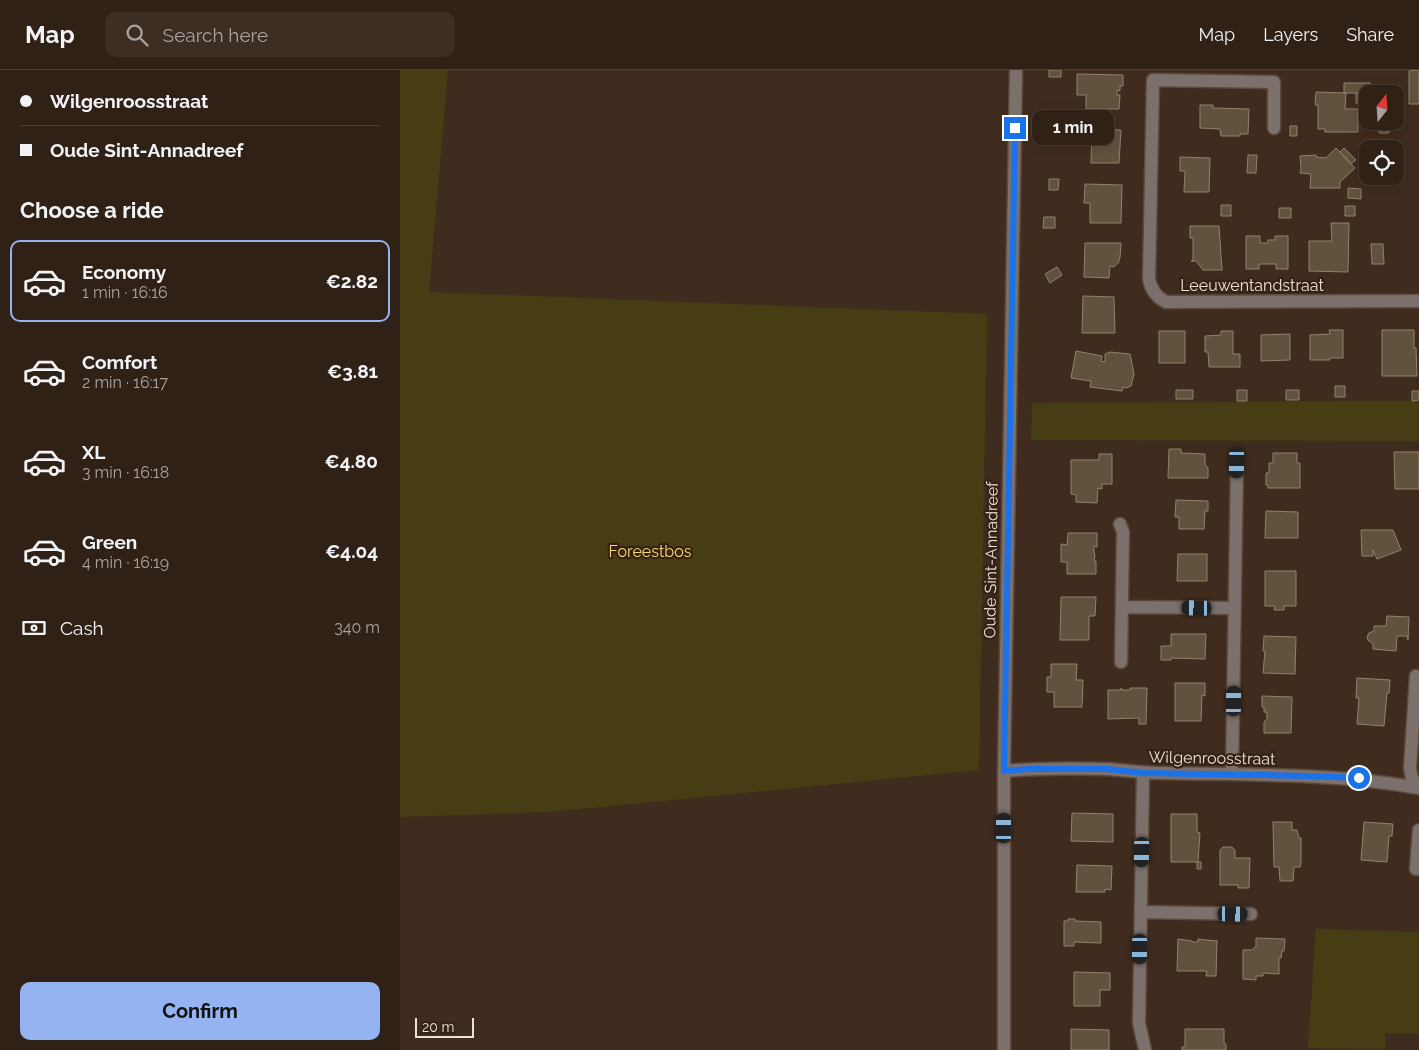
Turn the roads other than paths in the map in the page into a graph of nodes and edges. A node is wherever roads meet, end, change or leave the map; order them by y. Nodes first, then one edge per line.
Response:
1 (1016, 70) edge
2 (1153, 75) edge
3 (1275, 76) edge
4 (1274, 128) dead end
5 (1419, 301) edge
6 (1237, 463) dead end
7 (1120, 524) dead end
8 (1122, 607) junction
9 (1235, 608) junction
10 (1120, 662) dead end
11 (1416, 676) dead end
12 (1004, 771) junction
13 (1143, 773) junction
14 (1232, 774) junction
15 (1419, 787) edge
16 (1419, 830) edge
17 (1416, 868) dead end
18 (1141, 912) junction
19 (1251, 914) dead end
20 (1004, 1050) edge
21 (1146, 1050) edge

1 - 12 street, Oude Sint-Annadreef
2 - 3 street, Leeuwentandstraat
2 - 5 street, Leeuwentandstraat
3 - 4 street, Leeuwentandstraat
6 - 9 street
7 - 8 street
8 - 9 street
8 - 10 street
9 - 14 street
11 - 15 street, Wilgenroosstraat
12 - 13 street, Wilgenroosstraat
12 - 20 street, Oude Sint-Annadreef
13 - 14 street, Wilgenroosstraat
13 - 18 street
14 - 15 street, Wilgenroosstraat
16 - 17 street
18 - 19 street
18 - 21 street

